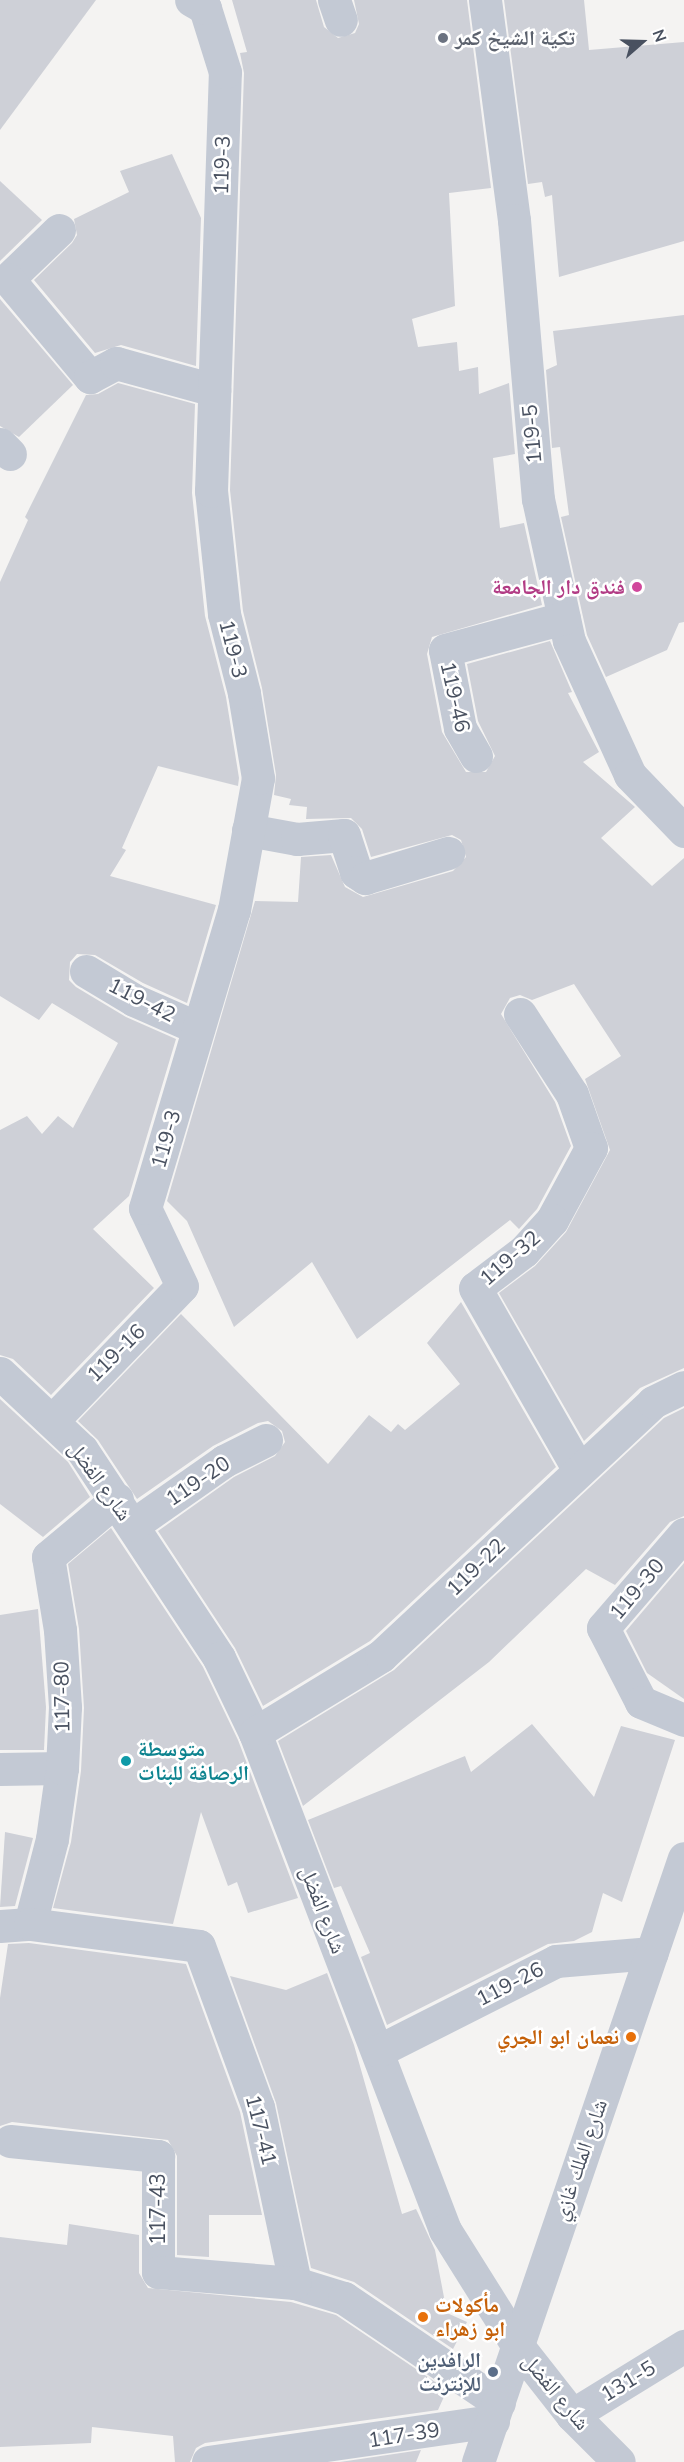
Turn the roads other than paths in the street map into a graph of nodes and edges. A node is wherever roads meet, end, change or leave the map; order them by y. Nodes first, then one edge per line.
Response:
1 (485, 0) edge
2 (204, 3) edge
3 (59, 230) dead end
4 (214, 390) junction
5 (564, 618) junction
6 (476, 756) dead end
7 (248, 830) junction
8 (684, 831) edge
9 (448, 853) dead end
10 (86, 971) dead end
11 (520, 1014) dead end
12 (198, 1028) junction
13 (182, 1286) joint
14 (0, 1373) edge
15 (684, 1387) edge
16 (52, 1421) junction
17 (266, 1440) dead end
18 (579, 1470) junction
19 (125, 1512) junction
20 (684, 1534) edge
21 (684, 1720) edge
22 (255, 1732) junction
23 (62, 1768) junction
24 (0, 1769) edge
25 (684, 1858) edge
26 (15, 1925) edge
27 (652, 1953) junction
28 (378, 2051) junction
29 (10, 2141) dead end
30 (295, 2283) junction
31 (517, 2345) junction
32 (684, 2346) edge
33 (496, 2412) junction
34 (572, 2415) junction
35 (208, 2462) edge
36 (478, 2462) edge
37 (619, 2462) edge

1 - 5 street, 119-5
2 - 4 street, 119-3
3 - 4 street
4 - 7 street, 119-3
5 - 6 street, 119-46
5 - 8 street, 119-5
7 - 9 street
7 - 12 street, 119-3
10 - 12 street, 119-42
11 - 18 street, 119-32
12 - 13 street, 119-3
13 - 16 street, 119-16
14 - 16 street, شارع الفضل
15 - 18 street, 119-22
16 - 19 street, شارع الفضل
17 - 19 street, 119-20
18 - 22 street, 119-22
19 - 22 street, شارع الفضل
19 - 23 street, 117-80
20 - 21 street, 119-30
22 - 28 street, شارع الفضل
23 - 24 street
23 - 26 street, 117-80
25 - 27 street, شارع الملك غازي
26 - 30 street, 117-41
27 - 28 street, 119-26
27 - 31 street, شارع الملك غازي
28 - 31 street, شارع الفضل
29 - 30 street, 117-43
30 - 33 street
31 - 33 street, شارع الملك غازي
31 - 34 street, شارع الفضل
32 - 34 street, 131-5
33 - 35 street, 117-39
33 - 36 street, شارع الملك غازي
34 - 37 street, شارع الفضل

